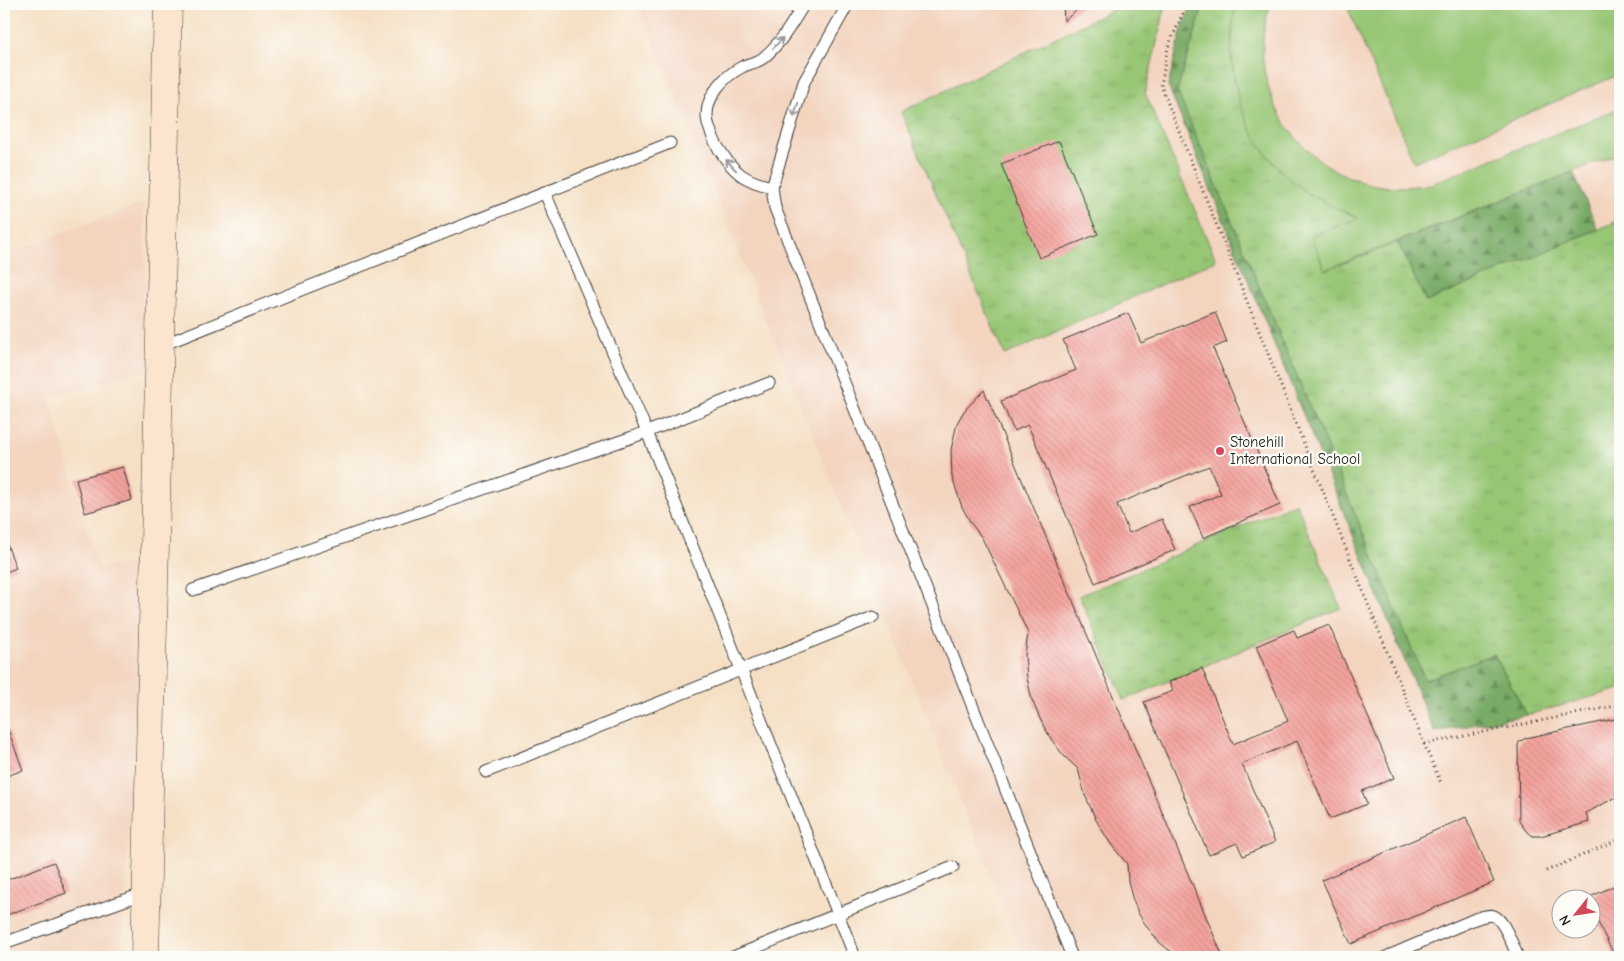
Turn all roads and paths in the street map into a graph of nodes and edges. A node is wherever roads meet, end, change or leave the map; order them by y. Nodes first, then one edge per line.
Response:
1 (168, 4) edge
2 (804, 4) edge
3 (848, 4) edge
4 (1187, 4) edge
5 (670, 143) dead end
6 (772, 187) junction
7 (545, 193) junction
8 (160, 346) junction
9 (769, 383) dead end
10 (647, 432) junction
11 (194, 590) dead end
12 (873, 617) dead end
13 (741, 670) junction
14 (1620, 705) edge
15 (1424, 744) junction
16 (486, 772) dead end
17 (1441, 783) dead end
18 (1620, 838) edge
19 (953, 868) dead end
20 (1546, 871) dead end
21 (147, 893) junction
22 (838, 914) junction
23 (4, 943) edge
24 (146, 957) edge
25 (733, 957) edge
26 (856, 957) edge
27 (1072, 957) edge
28 (1386, 957) edge
29 (1518, 957) edge

1 - 8 street
6 -> 2 lane
3 -> 6 lane
4 - 15 path
5 - 7 lane
6 - 27 lane
7 - 8 lane
7 - 10 lane
8 - 21 street
9 - 10 lane
10 - 11 lane
10 - 13 lane
12 - 13 lane
13 - 16 lane
13 - 22 lane
14 - 15 path
15 - 17 path
18 - 20 path
19 - 22 lane
21 - 23 lane
21 - 24 street
22 - 25 lane
22 - 26 lane
28 - 29 lane

